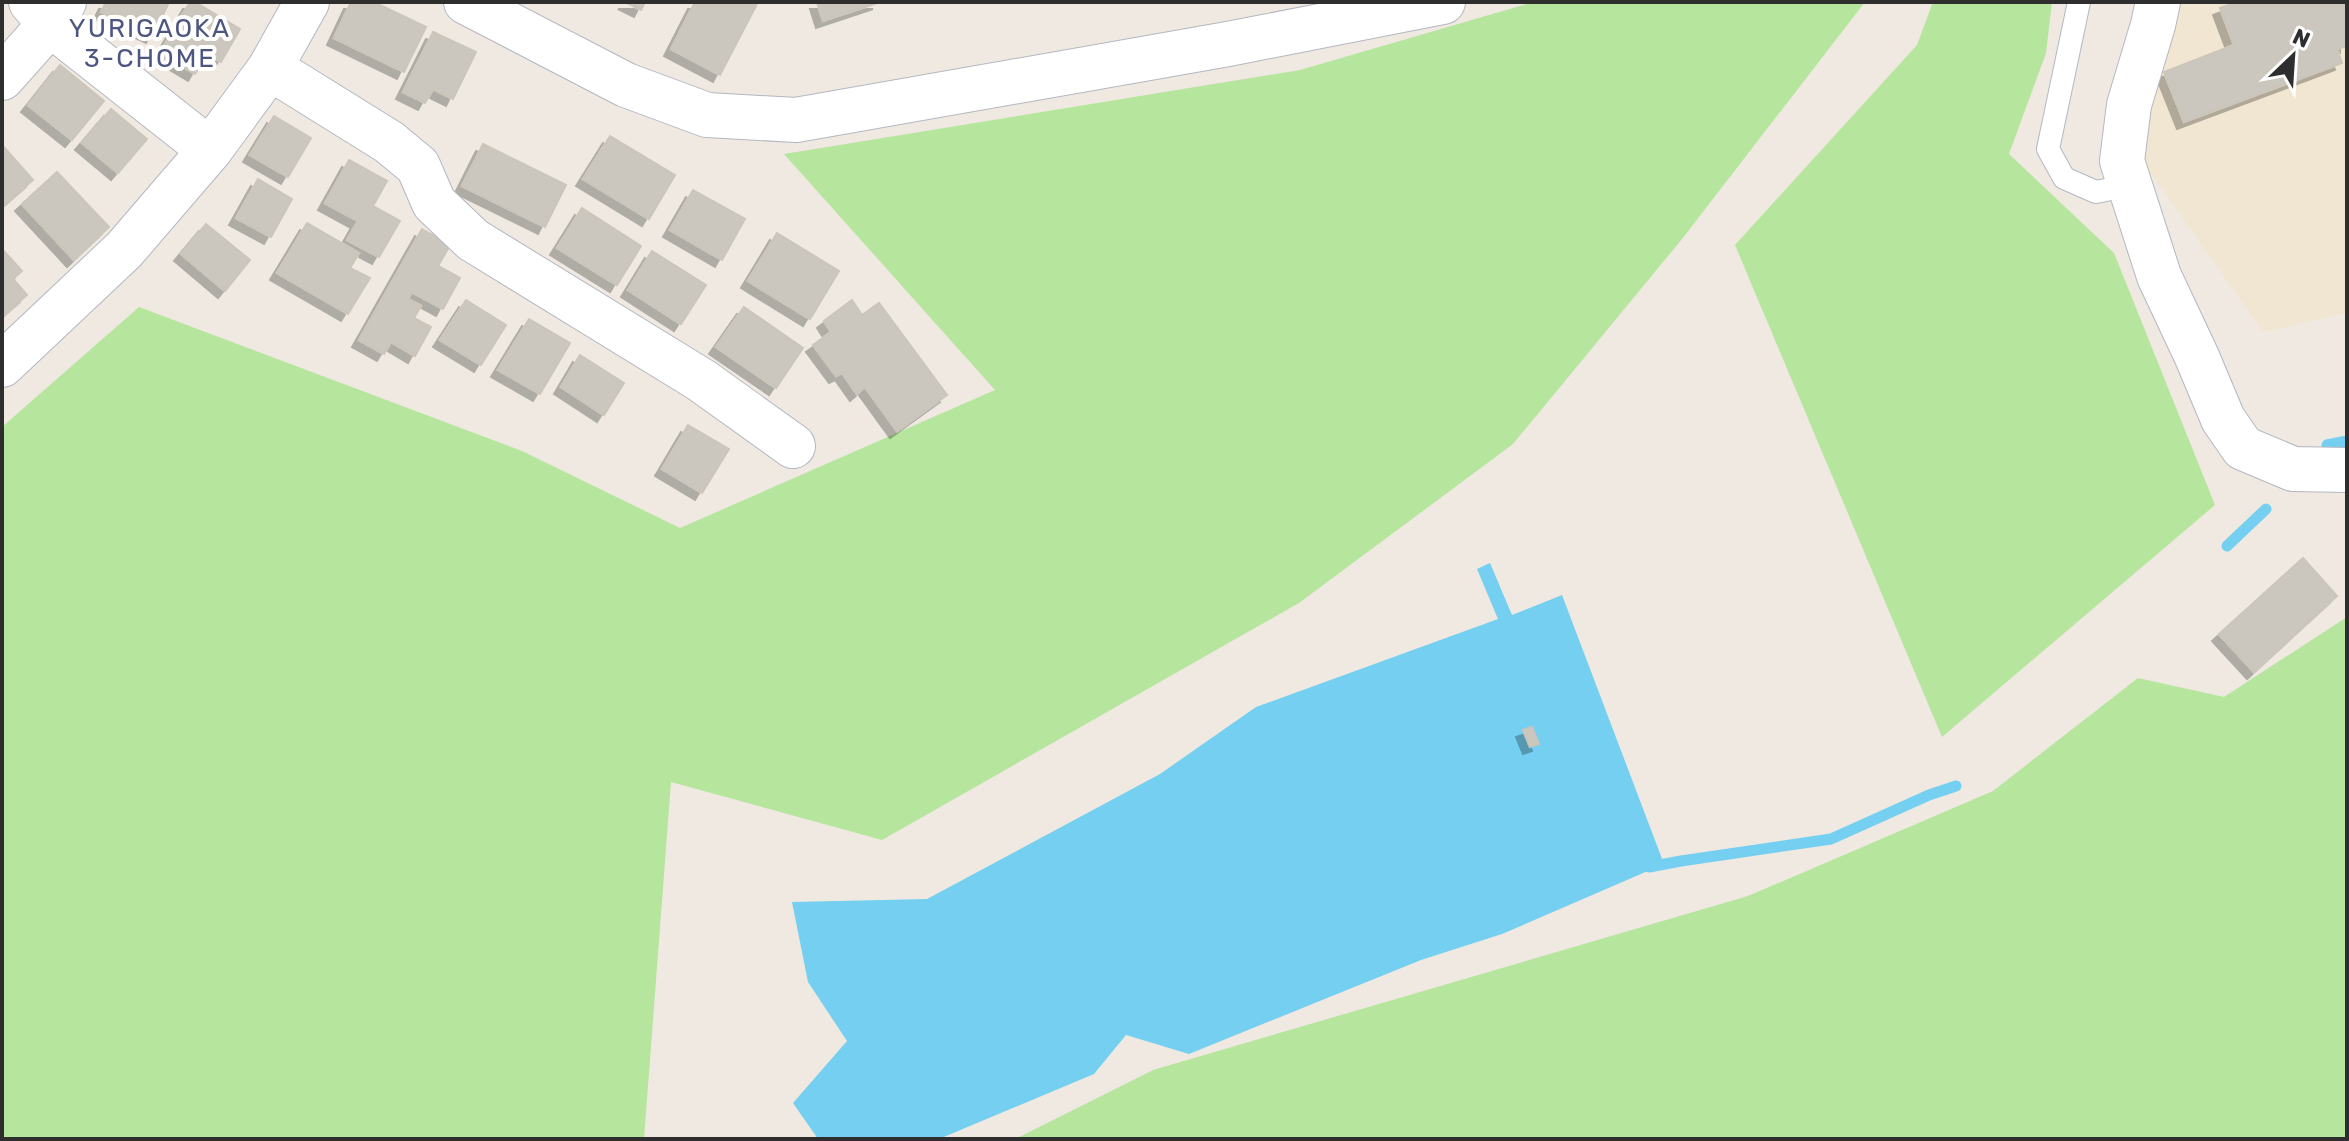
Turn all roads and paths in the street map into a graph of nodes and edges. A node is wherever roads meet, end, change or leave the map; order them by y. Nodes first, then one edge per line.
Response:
1 (307, 2) edge
2 (466, 2) edge
3 (1443, 2) edge
4 (2079, 2) edge
5 (2158, 2) edge
6 (49, 9) edge
7 (270, 68) junction
8 (2, 78) edge
9 (210, 150) junction
10 (2130, 185) junction
11 (2, 365) edge
12 (793, 446) dead end
13 (2347, 470) edge

1 - 7 street
2 - 3 street
4 - 10 lane
5 - 10 street
6 - 8 street
6 - 9 street
7 - 9 street
7 - 12 street
9 - 11 street
10 - 13 street

